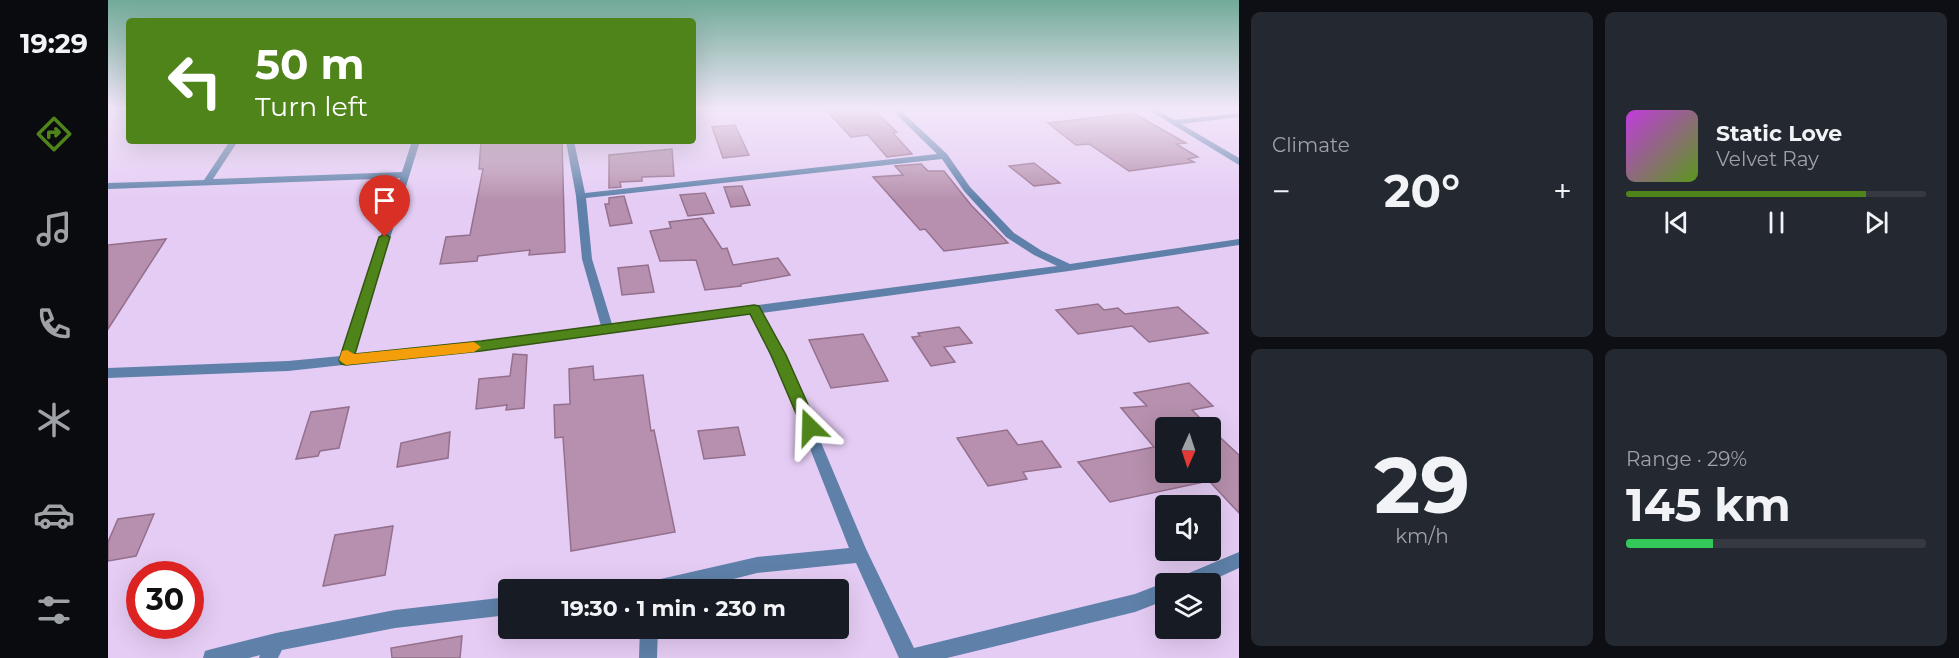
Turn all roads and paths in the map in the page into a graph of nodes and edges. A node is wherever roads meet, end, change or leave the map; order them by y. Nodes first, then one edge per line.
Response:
1 (927, 140) edge
2 (1203, 140) edge
3 (232, 144) edge
4 (415, 144) edge
5 (571, 144) edge
6 (944, 156) junction
7 (1239, 162) edge
8 (404, 175) junction
9 (206, 183) junction
10 (108, 186) edge
11 (581, 196) junction
12 (1239, 242) edge
13 (1069, 268) junction
14 (754, 309) junction
15 (609, 330) junction
16 (346, 360) junction
17 (108, 373) edge
18 (861, 555) junction
19 (1239, 560) edge
20 (1209, 573) edge
21 (698, 579) edge
22 (1155, 595) edge
23 (498, 607) edge
24 (649, 639) edge
25 (272, 650) edge
26 (213, 658) edge
27 (648, 658) edge

1 - 6 street
2 - 7 street
3 - 9 street
4 - 8 street
5 - 11 street
6 - 11 street
6 - 13 street
8 - 9 street
8 - 16 street
9 - 10 street
11 - 15 street
12 - 13 street
13 - 14 street
14 - 15 street
14 - 18 street
15 - 16 street
16 - 17 street
18 - 21 street
18 - 22 street
19 - 20 street
23 - 25 street
24 - 27 street
25 - 26 street

